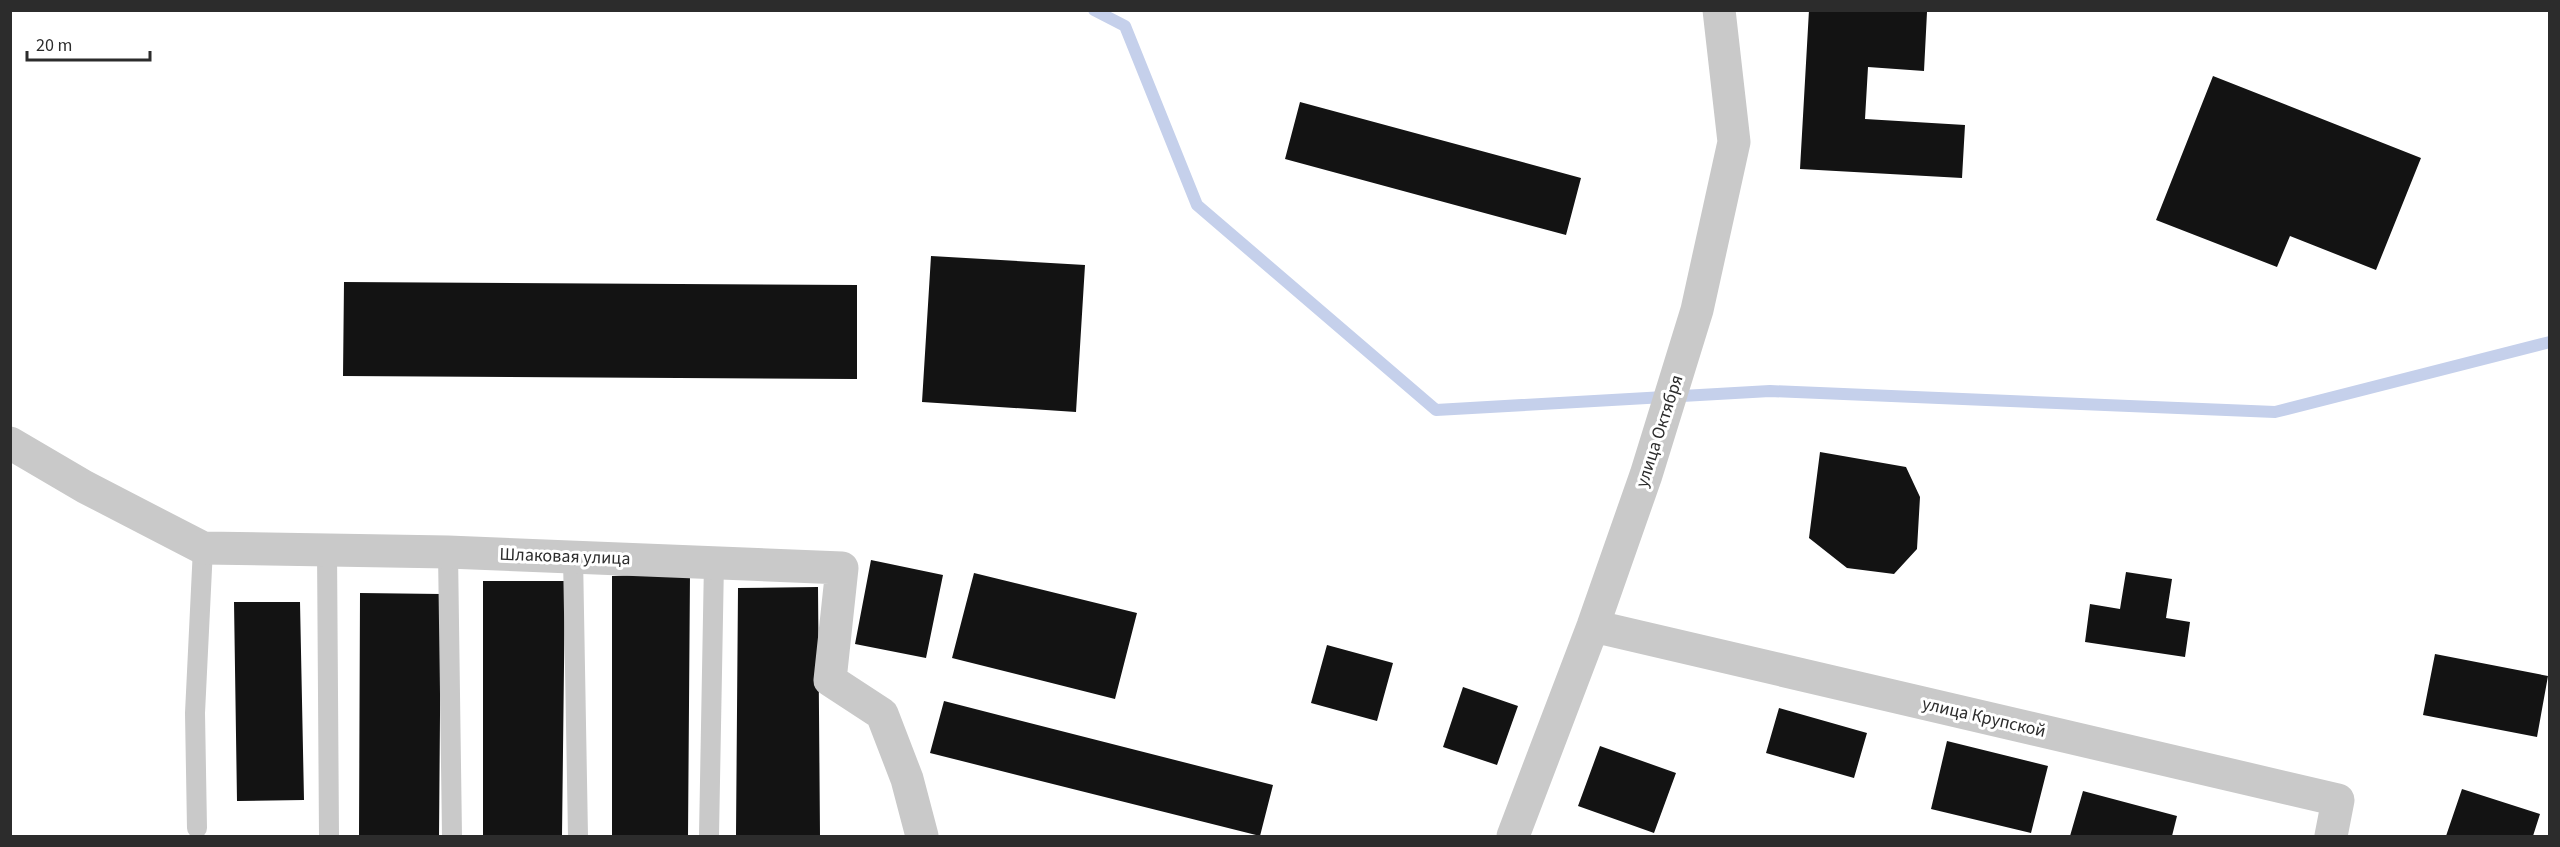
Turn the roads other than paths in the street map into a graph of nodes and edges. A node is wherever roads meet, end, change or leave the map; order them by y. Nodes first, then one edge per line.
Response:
1 (1719, 10) edge
2 (10, 443) edge
3 (203, 548) junction
4 (327, 550) junction
5 (448, 552) junction
6 (573, 556) junction
7 (714, 562) junction
8 (1593, 626) junction
9 (197, 828) dead end
10 (328, 837) edge
11 (452, 837) edge
12 (578, 837) edge
13 (709, 837) edge
14 (922, 837) edge
15 (1513, 837) edge
16 (2331, 837) edge

1 - 8 street, улица Октября
2 - 3 street, Шлаковая улица
3 - 4 street, Шлаковая улица
3 - 9 lane
4 - 5 street, Шлаковая улица
4 - 10 lane
5 - 6 street, Шлаковая улица
5 - 11 lane
6 - 7 street, Шлаковая улица
6 - 12 lane
7 - 13 lane
7 - 14 street, Шлаковая улица
8 - 15 street, улица Октября
8 - 16 street, улица Крупской

